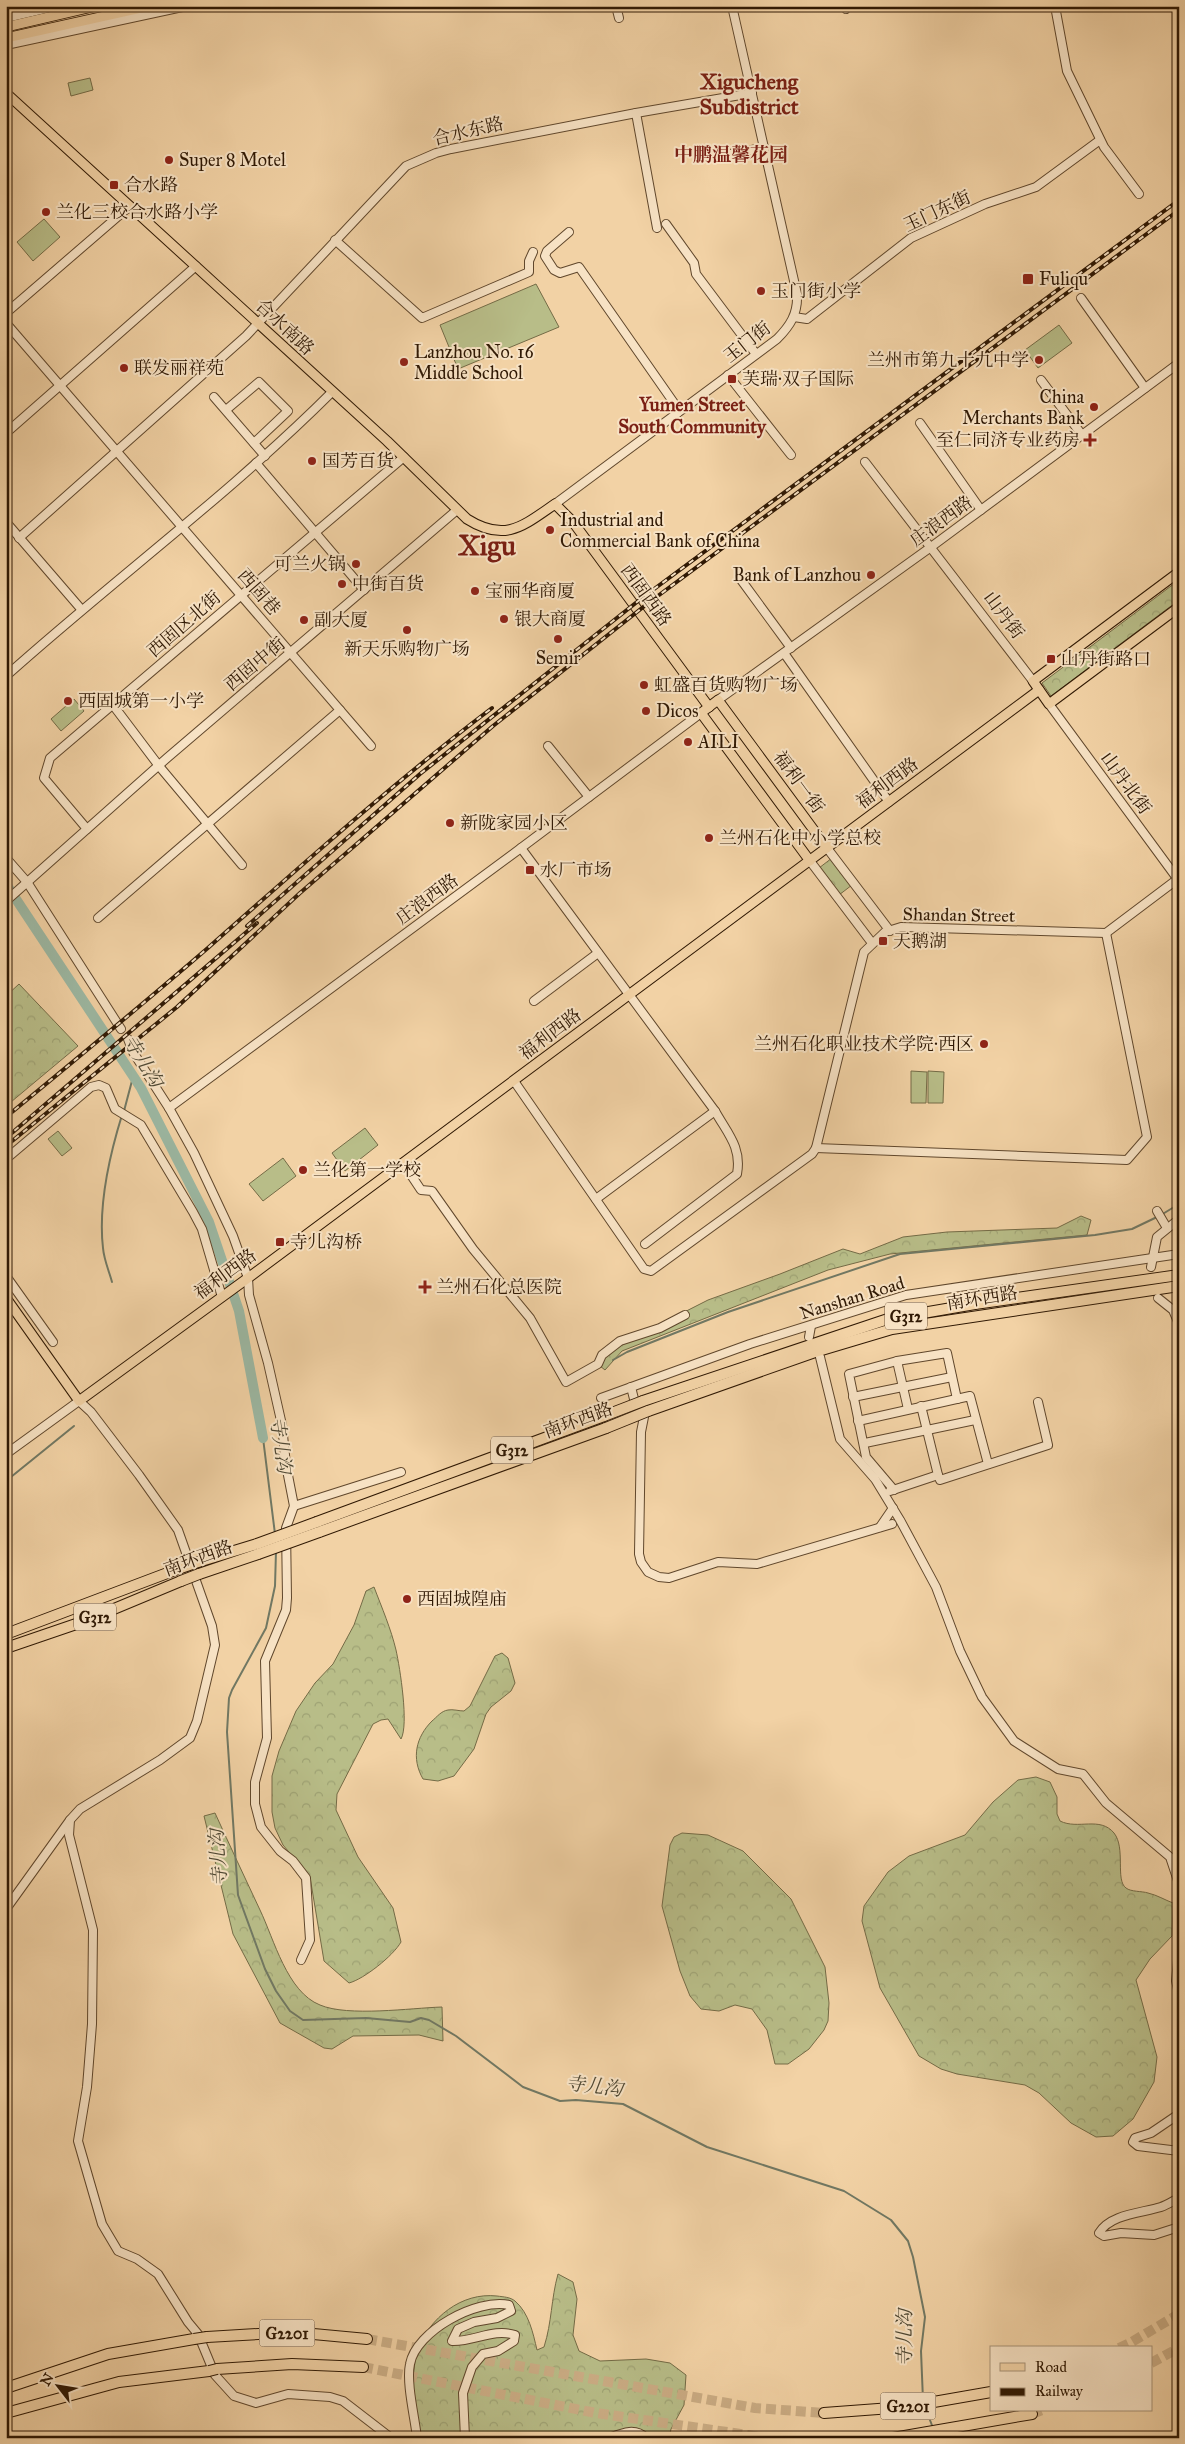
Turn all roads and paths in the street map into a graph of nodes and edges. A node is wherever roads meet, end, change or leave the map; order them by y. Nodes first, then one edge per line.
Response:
1 (57, 6) edge
2 (96, 6) edge
3 (150, 6) edge
4 (187, 6) edge
5 (616, 6) edge
6 (732, 6) edge
7 (1055, 6) edge
8 (6, 18) edge
9 (619, 18) dead end
10 (6, 27) edge
11 (6, 38) edge
12 (6, 45) edge
13 (752, 93) junction
14 (6, 94) edge
15 (636, 112) junction
16 (1100, 140) junction
17 (764, 147) junction
18 (751, 150) tunnel mouth
19 (735, 153) tunnel mouth
20 (721, 156) dead end
21 (1138, 194) dead end
22 (130, 206) junction
23 (666, 224) dead end
24 (657, 228) dead end
25 (569, 232) dead end
26 (335, 240) junction
27 (533, 252) dead end
28 (196, 266) junction
29 (1081, 298) dead end
30 (6, 313) edge
31 (794, 317) junction
32 (6, 323) edge
33 (258, 324) junction
34 (756, 354) junction
35 (1179, 363) edge
36 (728, 375) junction
37 (1041, 380) dead end
38 (60, 385) junction
39 (1145, 388) junction
40 (332, 392) junction
41 (214, 397) dead end
42 (226, 410) junction
43 (677, 413) junction
44 (920, 423) dead end
45 (6, 433) edge
46 (1082, 435) junction
47 (254, 443) junction
48 (117, 451) junction
49 (791, 455) dead end
50 (265, 456) junction
51 (404, 457) junction
52 (865, 462) dead end
53 (256, 463) junction
54 (555, 504) junction
55 (458, 510) junction
56 (981, 510) junction
57 (6, 522) edge
58 (182, 526) junction
59 (315, 532) junction
60 (19, 538) junction
61 (931, 547) junction
62 (1179, 572) edge
63 (739, 577) dead end
64 (364, 590) junction
65 (241, 594) junction
66 (1179, 607) edge
67 (81, 609) junction
68 (788, 650) junction
69 (292, 652) junction
70 (6, 676) edge
71 (1033, 681) junction
72 (1039, 690) junction
73 (718, 700) junction
74 (1049, 704) junction
75 (113, 706) junction
76 (340, 710) junction
77 (705, 710) junction
78 (371, 746) dead end
79 (548, 746) dead end
80 (159, 766) junction
81 (589, 797) junction
82 (889, 802) junction
83 (209, 824) junction
84 (87, 829) junction
85 (521, 848) junction
86 (827, 848) junction
87 (6, 858) edge
88 (810, 861) junction
89 (242, 865) dead end
90 (1178, 880) edge
91 (24, 885) junction
92 (6, 901) edge
93 (98, 918) dead end
94 (890, 931) junction
95 (1106, 933) junction
96 (872, 943) junction
97 (598, 953) junction
98 (629, 996) junction
99 (534, 1001) dead end
100 (121, 1029) dead end
101 (128, 1039) dead end
102 (514, 1081) junction
103 (169, 1108) junction
104 (715, 1111) junction
105 (816, 1148) junction
106 (6, 1159) edge
107 (403, 1163) junction
108 (596, 1199) junction
109 (1158, 1213) dead end
110 (1179, 1219) edge
111 (1165, 1225) junction
112 (645, 1244) dead end
113 (1179, 1254) edge
114 (1152, 1258) junction
115 (1152, 1267) dead end
116 (1179, 1275) edge
117 (6, 1276) edge
118 (246, 1280) junction
119 (1179, 1286) edge
120 (223, 1296) junction
121 (6, 1298) edge
122 (1158, 1298) dead end
123 (685, 1315) dead end
124 (1179, 1324) edge
125 (811, 1326) junction
126 (809, 1336) dead end
127 (53, 1342) dead end
128 (820, 1358) dead end
129 (897, 1361) junction
130 (952, 1377) junction
131 (903, 1387) junction
132 (628, 1388) junction
133 (853, 1397) junction
134 (601, 1398) dead end
135 (957, 1399) junction
136 (79, 1401) junction
137 (1038, 1402) dead end
138 (921, 1406) junction
139 (908, 1409) junction
140 (858, 1420) junction
141 (975, 1420) junction
142 (927, 1431) junction
143 (865, 1444) junction
144 (6, 1454) edge
145 (988, 1464) junction
146 (401, 1472) dead end
147 (938, 1475) junction
148 (894, 1490) junction
149 (884, 1493) junction
150 (402, 1496) junction
151 (294, 1506) junction
152 (892, 1508) junction
153 (892, 1524) dead end
154 (880, 1528) junction
155 (257, 1549) junction
156 (6, 1634) edge
157 (6, 1648) edge
158 (70, 1820) junction
159 (1179, 1884) edge
160 (6, 1909) edge
161 (1179, 1950) edge
162 (302, 1960) dead end
163 (1179, 1994) edge
164 (1179, 2114) edge
165 (1179, 2151) edge
166 (1179, 2198) edge
167 (1179, 2227) edge
168 (367, 2339) tunnel mouth
169 (363, 2367) tunnel mouth
170 (6, 2388) edge
171 (990, 2392) edge
172 (6, 2413) edge
173 (824, 2413) tunnel mouth
174 (1032, 2414) dead end
175 (391, 2438) edge
176 (417, 2438) edge
177 (465, 2438) edge
178 (609, 2438) edge
179 (646, 2438) edge
180 (893, 2438) edge

1 - 8 street
2 - 10 main road
3 - 11 main road
4 - 12 street
5 - 9 street
6 - 13 street, 玉门街
7 - 16 street
13 - 15 street, 合水东路
13 - 17 street, 玉门街
14 - 22 main road, 合水南路
15 - 24 street
15 - 26 street, 合水东路
16 - 21 street
16 - 31 street, 玉门东街
17 - 18 street
17 - 31 street, 玉门街
19 - 20 street
22 - 28 main road, 合水南路
22 - 30 street
23 - 34 street
25 - 43 street
26 - 27 street
26 - 33 street, 合水东路
28 - 33 main road, 合水南路
28 - 38 street
29 - 39 street
31 - 34 street, 玉门街
32 - 38 street, 西固巷
33 - 40 main road, 合水南路
33 - 48 street, 合水东路
34 - 36 street, 玉门街
35 - 39 street, 庄浪西路
36 - 43 street, 玉门街
36 - 49 street
37 - 46 street
38 - 45 street
38 - 48 street, 西固巷
39 - 46 street, 庄浪西路
40 - 50 street
40 - 51 main road, 合水南路
41 - 42 street
42 - 47 street
42 - 47 street
43 - 54 street, 玉门街
44 - 56 street
46 - 56 street, 庄浪西路
47 - 50 street
48 - 58 street, 西固巷
48 - 60 street
50 - 53 street
51 - 55 main road, 合水南路
51 - 59 street, 西固区北街
52 - 61 street, 山丹街
53 - 58 street
53 - 59 street
54 - 55 main road, 合水南路
54 - 77 main road, 西固西路
55 - 64 street, 西固中街
56 - 61 street, 庄浪西路
57 - 60 street
58 - 65 street, 西固巷
58 - 67 street
59 - 64 street
59 - 65 street, 西固区北街
60 - 67 street
61 - 68 street, 庄浪西路
61 - 71 street, 山丹街
62 - 71 main road
63 - 68 street
64 - 69 street, 西固中街
65 - 69 street, 西固巷
65 - 75 street, 西固区北街
66 - 74 main road
67 - 70 street
68 - 73 street, 庄浪西路
68 - 82 street
69 - 76 street, 西固巷
69 - 80 street, 西固中街
71 - 72 main road, 山丹街
72 - 74 main road, 山丹街
72 - 82 main road, 福利西路
73 - 77 main road
73 - 86 main road, 福利一街
74 - 90 street, 山丹北街
75 - 80 street
75 - 84 street, 西固区北街
76 - 78 street, 西固巷
76 - 83 street
77 - 81 street, 庄浪西路
77 - 88 main road
79 - 81 street
80 - 83 street
80 - 84 street, 西固中街
81 - 85 street, 庄浪西路
82 - 86 main road, 福利西路
83 - 89 street
83 - 93 street
84 - 91 street, 西固中街
85 - 97 street
85 - 103 street, 庄浪西路
86 - 88 main road, 福利西路
86 - 94 street, 福利一街
87 - 91 street
88 - 96 street
88 - 98 main road, 福利西路
90 - 95 street
91 - 92 street, 西固中街
91 - 100 street
94 - 95 street, Shandan Street
94 - 96 street, Shandan Street
95 - 105 street
96 - 105 street, Shandan Street
97 - 98 street
97 - 99 street
98 - 102 main road, 福利西路
98 - 104 street
101 - 103 street
102 - 107 main road, 福利西路
102 - 108 street
103 - 118 street
104 - 108 street
104 - 112 street
105 - 108 street
106 - 120 street
107 - 118 main road, 福利西路
107 - 123 street
109 - 111 street
110 - 111 street
111 - 114 street
113 - 114 street, Nanshan Road
114 - 115 street
114 - 125 street, Nanshan Road
116 - 150 highway, 南环西路 / G312, bridge
117 - 127 street
118 - 120 main road, 福利西路
118 - 151 street
119 - 150 highway, 南环西路 / G312, bridge
120 - 136 main road, 福利西路
121 - 136 main road
122 - 124 street
125 - 126 street
125 - 132 street, Nanshan Road
128 - 149 street
129 - 130 street
129 - 131 street
129 - 133 street
130 - 131 street
130 - 135 street
131 - 133 street
131 - 139 street
132 - 134 street, Nanshan Road
132 - 154 street
133 - 140 street
135 - 138 street
135 - 141 street
136 - 144 street
136 - 158 street
137 - 145 street
138 - 139 street
138 - 142 street
139 - 140 street
140 - 143 street
141 - 142 street
141 - 145 street
142 - 143 street
142 - 147 street
143 - 148 street
145 - 147 street
146 - 151 street
147 - 148 street
148 - 149 street
149 - 152 street
150 - 155 highway, 南环西路 / G312, bridge
151 - 162 street
152 - 154 street
152 - 159 street
153 - 154 street
155 - 156 highway, 南环西路 / G312, bridge
155 - 157 highway, 南环西路 / G312, bridge
158 - 160 street
158 - 175 street
161 - 163 street
164 - 165 street
166 - 167 street
168 - 170 highway, G2201, bridge
169 - 172 highway, G2201
171 - 173 highway, G2201
174 - 180 highway, G2201
176 - 177 street
178 - 179 street

